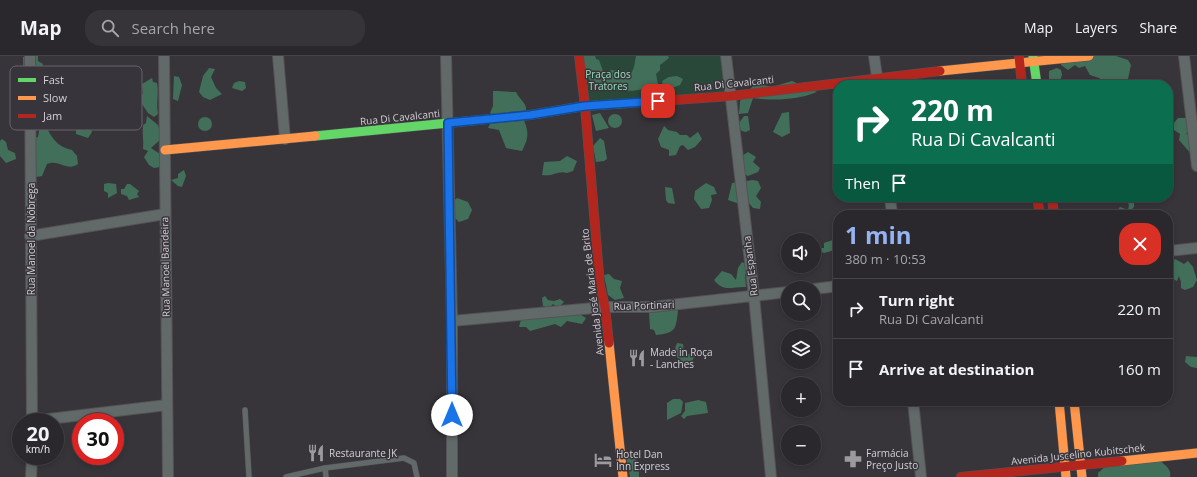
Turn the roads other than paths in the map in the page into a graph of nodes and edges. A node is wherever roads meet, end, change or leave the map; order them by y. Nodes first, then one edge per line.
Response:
1 (164, 56) edge
2 (278, 56) edge
3 (446, 56) edge
4 (579, 56) edge
5 (726, 56) edge
6 (874, 56) edge
7 (1089, 56) edge
8 (1184, 56) edge
9 (1019, 59) edge
10 (1033, 59) edge
11 (877, 80) edge
12 (889, 80) edge
13 (1021, 80) edge
14 (1036, 80) edge
15 (833, 86) edge
16 (731, 96) junction
17 (585, 106) junction
18 (448, 123) junction
19 (30, 130) edge
20 (285, 139) junction
21 (165, 150) junction
22 (1197, 166) edge
23 (165, 214) junction
24 (30, 236) junction
25 (1197, 248) edge
26 (1173, 250) edge
27 (833, 287) edge
28 (821, 288) edge
29 (781, 293) edge
30 (754, 296) junction
31 (605, 307) junction
32 (452, 321) junction
33 (167, 405) junction
34 (913, 406) edge
35 (1059, 406) edge
36 (1074, 406) edge
37 (245, 410) dead end
38 (32, 413) edge
39 (64, 418) edge
40 (1197, 452) edge
41 (32, 465) edge
42 (1080, 465) junction
43 (1065, 467) junction
44 (324, 468) junction
45 (31, 477) edge
46 (168, 477) edge
47 (249, 477) edge
48 (286, 477) edge
49 (326, 477) edge
50 (416, 477) edge
51 (452, 477) edge
52 (623, 477) edge
53 (771, 477) edge
54 (921, 477) edge
55 (961, 477) edge
56 (1066, 477) edge
57 (1082, 477) edge

1 - 21 street, Rua Manoel Bandeira
2 - 20 street
3 - 18 street
4 - 17 street, Avenida José Maria de Brito
5 - 16 street, Rua Espanha
6 - 11 street
7 - 10 street, Rua Di Cavalcanti
8 - 22 street
9 - 10 street, Rua Di Cavalcanti
9 - 12 street, Rua Di Cavalcanti
9 - 13 street
10 - 14 street
15 - 16 street, Rua Di Cavalcanti
16 - 17 street, Rua Di Cavalcanti
16 - 30 street, Rua Espanha
17 - 18 street, Rua Di Cavalcanti
17 - 31 street, Avenida José Maria de Brito
18 - 20 street, Rua Di Cavalcanti
18 - 32 street
19 - 24 street, Rua Manoel da Nóbrega
20 - 21 street, Rua Di Cavalcanti
21 - 23 street, Rua Manoel Bandeira
23 - 24 street
23 - 33 street, Rua Manoel Bandeira
24 - 38 street, Rua Manoel da Nóbrega
25 - 26 street
27 - 28 street
29 - 30 street, Rua Portinari
30 - 31 street, Rua Portinari
30 - 53 street, Rua Espanha
31 - 32 street, Rua Portinari
31 - 52 street, Avenida José Maria de Brito
32 - 51 street
33 - 39 street
33 - 46 street, Rua Manoel Bandeira
34 - 54 street
35 - 43 street
36 - 42 street
37 - 47 lane
40 - 42 street, Avenida Juscelino Kubitschek
41 - 45 street
42 - 43 street, Avenida Juscelino Kubitschek
42 - 57 street
43 - 55 street, Avenida Juscelino Kubitschek
43 - 56 street
44 - 48 lane
44 - 49 lane
44 - 50 lane

